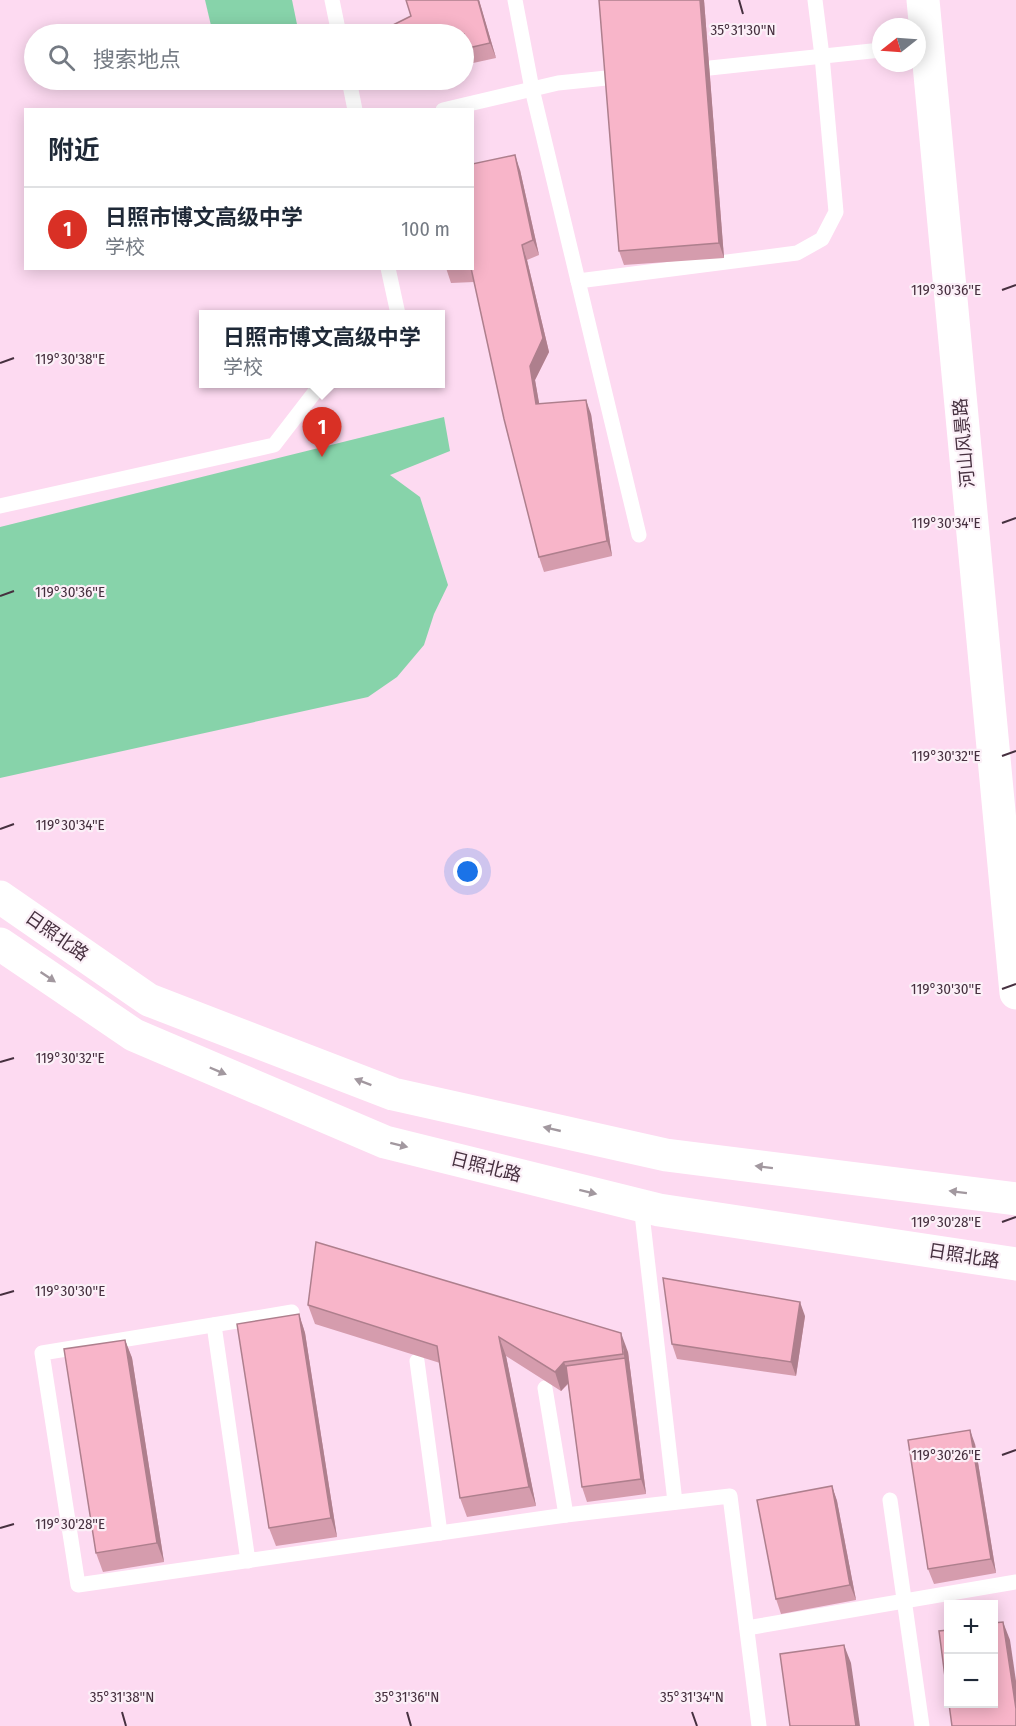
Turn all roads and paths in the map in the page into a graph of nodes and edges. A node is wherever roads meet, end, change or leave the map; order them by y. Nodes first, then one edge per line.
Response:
1 (332, 0) edge
2 (515, 0) edge
3 (815, 0) edge
4 (923, 0) edge
5 (923, 18) edge
6 (337, 24) edge
7 (872, 51) edge
8 (822, 56) junction
9 (673, 72) edge
10 (925, 72) edge
11 (639, 75) edge
12 (532, 89) junction
13 (351, 90) edge
14 (355, 108) edge
15 (451, 108) edge
16 (388, 270) edge
17 (578, 281) junction
18 (397, 310) edge
19 (318, 388) edge
20 (0, 506) edge
21 (639, 535) dead end
22 (0, 897) edge
23 (0, 944) edge
24 (1016, 993) edge
25 (1016, 1199) edge
26 (641, 1205) junction
27 (1016, 1264) edge
28 (292, 1312) dead end
29 (214, 1325) junction
30 (417, 1361) edge
31 (544, 1388) edge
32 (890, 1500) dead end
33 (675, 1502) junction
34 (566, 1515) junction
35 (440, 1533) junction
36 (248, 1561) junction
37 (1016, 1582) edge
38 (904, 1601) junction
39 (747, 1629) junction
40 (759, 1726) edge
41 (922, 1726) edge

1 - 6 lane
2 - 12 lane
3 - 8 lane
4 - 5 main road, 河山风景路
7 - 8 lane
8 - 9 lane
8 - 17 lane
10 - 24 main road, 河山风景路
11 - 12 lane
12 - 15 lane
12 - 17 lane
13 - 14 lane
16 - 18 lane
17 - 21 lane
19 - 20 lane
25 -> 22 main road, 日照北路
23 -> 26 main road, 日照北路
26 - 27 main road, 日照北路
26 - 33 lane
28 - 29 lane
29 - 36 lane
29 - 36 lane
30 - 35 lane
31 - 34 lane
32 - 38 lane
33 - 34 lane
33 - 39 lane
34 - 35 lane
35 - 36 lane
37 - 38 lane
38 - 39 lane
38 - 41 lane
39 - 40 lane

